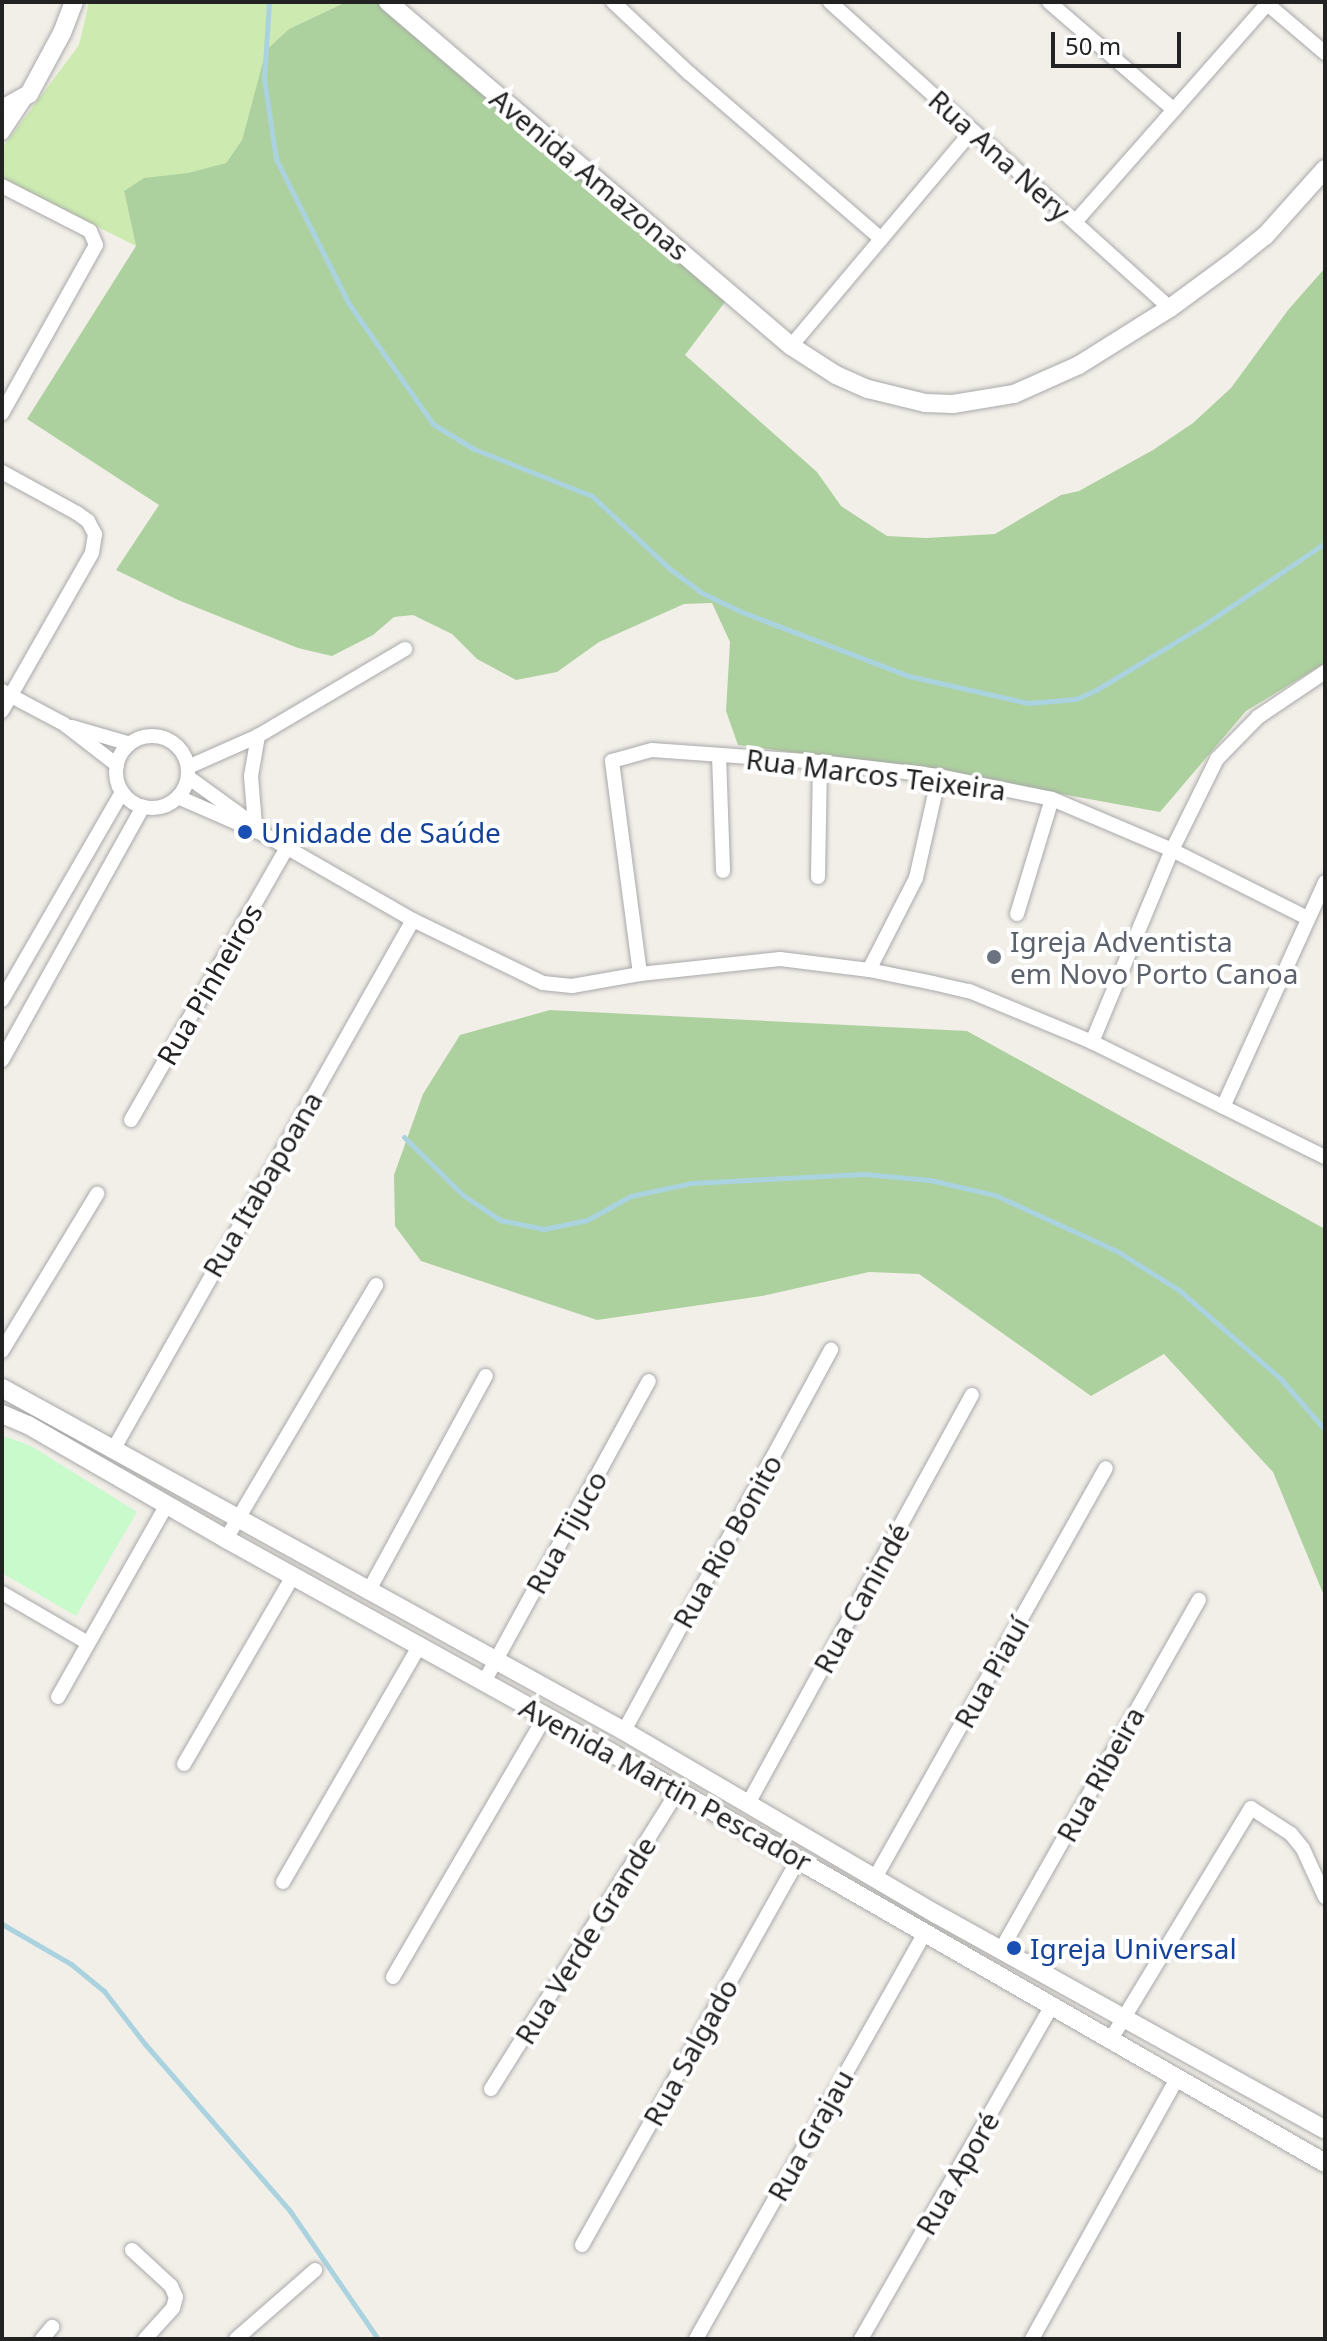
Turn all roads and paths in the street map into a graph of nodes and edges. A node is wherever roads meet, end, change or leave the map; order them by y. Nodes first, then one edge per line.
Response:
1 (74, 2) edge
2 (388, 2) edge
3 (613, 2) edge
4 (830, 2) edge
5 (1049, 2) edge
6 (1266, 3) edge
7 (1325, 53) edge
8 (29, 94) junction
9 (2, 109) edge
10 (1174, 110) junction
11 (972, 131) junction
12 (2, 133) edge
13 (1325, 169) edge
14 (2, 186) edge
15 (1075, 222) junction
16 (881, 239) junction
17 (1170, 308) junction
18 (791, 346) junction
19 (2, 413) edge
20 (2, 472) edge
21 (405, 649) dead end
22 (1325, 672) edge
23 (6, 693) edge
24 (2, 711) edge
25 (64, 724) junction
26 (258, 736) junction
27 (130, 744) junction
28 (719, 755) junction
29 (820, 762) junction
30 (117, 765) junction
31 (188, 772) junction
32 (939, 776) junction
33 (122, 792) junction
34 (178, 797) junction
35 (1052, 799) junction
36 (143, 807) junction
37 (260, 830) junction
38 (286, 849) junction
39 (1172, 850) junction
40 (723, 871) dead end
41 (818, 877) dead end
42 (1325, 882) edge
43 (1017, 914) dead end
44 (1307, 918) junction
45 (413, 920) junction
46 (869, 970) junction
47 (640, 974) junction
48 (2, 1000) edge
49 (1092, 1042) junction
50 (2, 1060) edge
51 (1223, 1107) junction
52 (131, 1120) dead end
53 (1325, 1157) edge
54 (97, 1194) dead end
55 (376, 1285) dead end
56 (831, 1350) dead end
57 (2, 1351) edge
58 (486, 1376) dead end
59 (649, 1381) dead end
60 (2, 1388) edge
61 (972, 1395) dead end
62 (2, 1414) edge
63 (113, 1450) junction
64 (1106, 1468) dead end
65 (166, 1506) junction
66 (238, 1519) junction
67 (226, 1539) junction
68 (293, 1576) junction
69 (368, 1592) junction
70 (2, 1593) edge
71 (1199, 1600) dead end
72 (88, 1643) junction
73 (419, 1646) junction
74 (495, 1661) junction
75 (484, 1682) junction
76 (58, 1697) dead end
77 (545, 1717) junction
78 (624, 1731) junction
79 (184, 1764) dead end
80 (684, 1795) junction
81 (749, 1802) junction
82 (743, 1828) junction
83 (803, 1833) junction
84 (799, 1859) junction
85 (876, 1876) junction
86 (283, 1882) dead end
87 (1325, 1897) edge
88 (925, 1932) junction
89 (1002, 1948) junction
90 (393, 1977) dead end
91 (1052, 2006) junction
92 (1124, 2018) junction
93 (1111, 2039) junction
94 (1177, 2079) junction
95 (491, 2089) dead end
96 (1325, 2130) edge
97 (1325, 2163) edge
98 (582, 2245) dead end
99 (132, 2250) dead end
100 (315, 2270) dead end
101 (145, 2339) edge
102 (236, 2339) edge
103 (696, 2339) edge
104 (861, 2339) edge
105 (1032, 2339) edge

1 - 8 street
2 - 18 street, Avenida Amazonas
3 - 16 street
4 - 11 street, Rua Ana Nery
5 - 10 street
6 - 7 street
6 - 10 street
8 - 9 street
8 - 12 street
10 - 15 street
11 - 15 street, Rua Ana Nery
11 - 16 street
13 - 17 street, Avenida Amazonas
14 - 19 street
15 - 17 street, Rua Ana Nery
16 - 18 street
17 - 18 street, Avenida Amazonas
20 - 23 street
21 - 26 street
22 - 39 street
23 - 24 street
23 - 25 street
25 - 27 street
25 - 30 street
26 - 31 street
26 - 37 street
27 - 30 street
27 - 31 street
28 - 29 street, Rua Marcos Teixeira
28 - 40 street
28 - 47 street, Rua Marcos Teixeira
29 - 32 street, Rua Marcos Teixeira
29 - 41 street
30 - 33 street
31 - 34 street
31 - 37 street
32 - 35 street, Rua Marcos Teixeira
32 - 46 street
33 - 36 street
33 - 48 street
34 - 36 street
34 - 37 street
35 - 39 street, Rua Marcos Teixeira
35 - 43 street
36 - 50 street
37 - 38 street
38 - 45 street
38 - 52 street, Rua Pinheiros
39 - 44 street, Rua Marcos Teixeira
39 - 49 street
42 - 44 street
44 - 51 street
45 - 47 street
45 - 63 street, Rua Itabapoana
46 - 47 street
46 - 49 street
49 - 51 street
51 - 53 street
54 - 57 street
55 - 66 street
56 - 78 street, Rua Rio Bonito
58 - 69 street
59 - 74 street, Rua Tijuco
60 - 63 street, Avenida Martin Pescador
61 - 81 street, Rua Canindé
62 - 65 street, Avenida Martin Pescador
63 - 66 street, Avenida Martin Pescador
64 - 85 street, Rua Piauí
65 - 67 street, Avenida Martin Pescador
65 - 72 street
66 - 67 street
66 - 69 street, Avenida Martin Pescador
67 - 68 street, Avenida Martin Pescador
68 - 73 street, Avenida Martin Pescador
68 - 79 street
69 - 74 street, Avenida Martin Pescador
70 - 72 street
71 - 89 street, Rua Ribeira
72 - 76 street
73 - 75 street, Avenida Martin Pescador
73 - 86 street
74 - 75 street, Rua Tijuco
74 - 78 street, Avenida Martin Pescador
75 - 77 street, Avenida Martin Pescador
77 - 80 street, Avenida Martin Pescador
77 - 90 street
78 - 81 street, Avenida Martin Pescador
80 - 81 street
80 - 82 street, Avenida Martin Pescador
80 - 95 street, Rua Verde Grande
81 - 83 street, Avenida Martin Pescador
82 - 83 street
82 - 84 street, Avenida Martin Pescador
83 - 85 street, Avenida Martin Pescador
84 - 88 street, Avenida Martin Pescador
84 - 98 street, Rua Salgado
85 - 89 street, Avenida Martin Pescador
87 - 92 street
88 - 91 street, Avenida Martin Pescador
88 - 103 street, Rua Grajau
89 - 92 street, Avenida Martin Pescador
91 - 93 street, Avenida Martin Pescador
91 - 104 street, Rua Aporé
92 - 93 street
92 - 96 street, Avenida Martin Pescador
93 - 94 street, Avenida Martin Pescador
94 - 97 street, Avenida Martin Pescador
94 - 105 street
99 - 101 street
100 - 102 street

